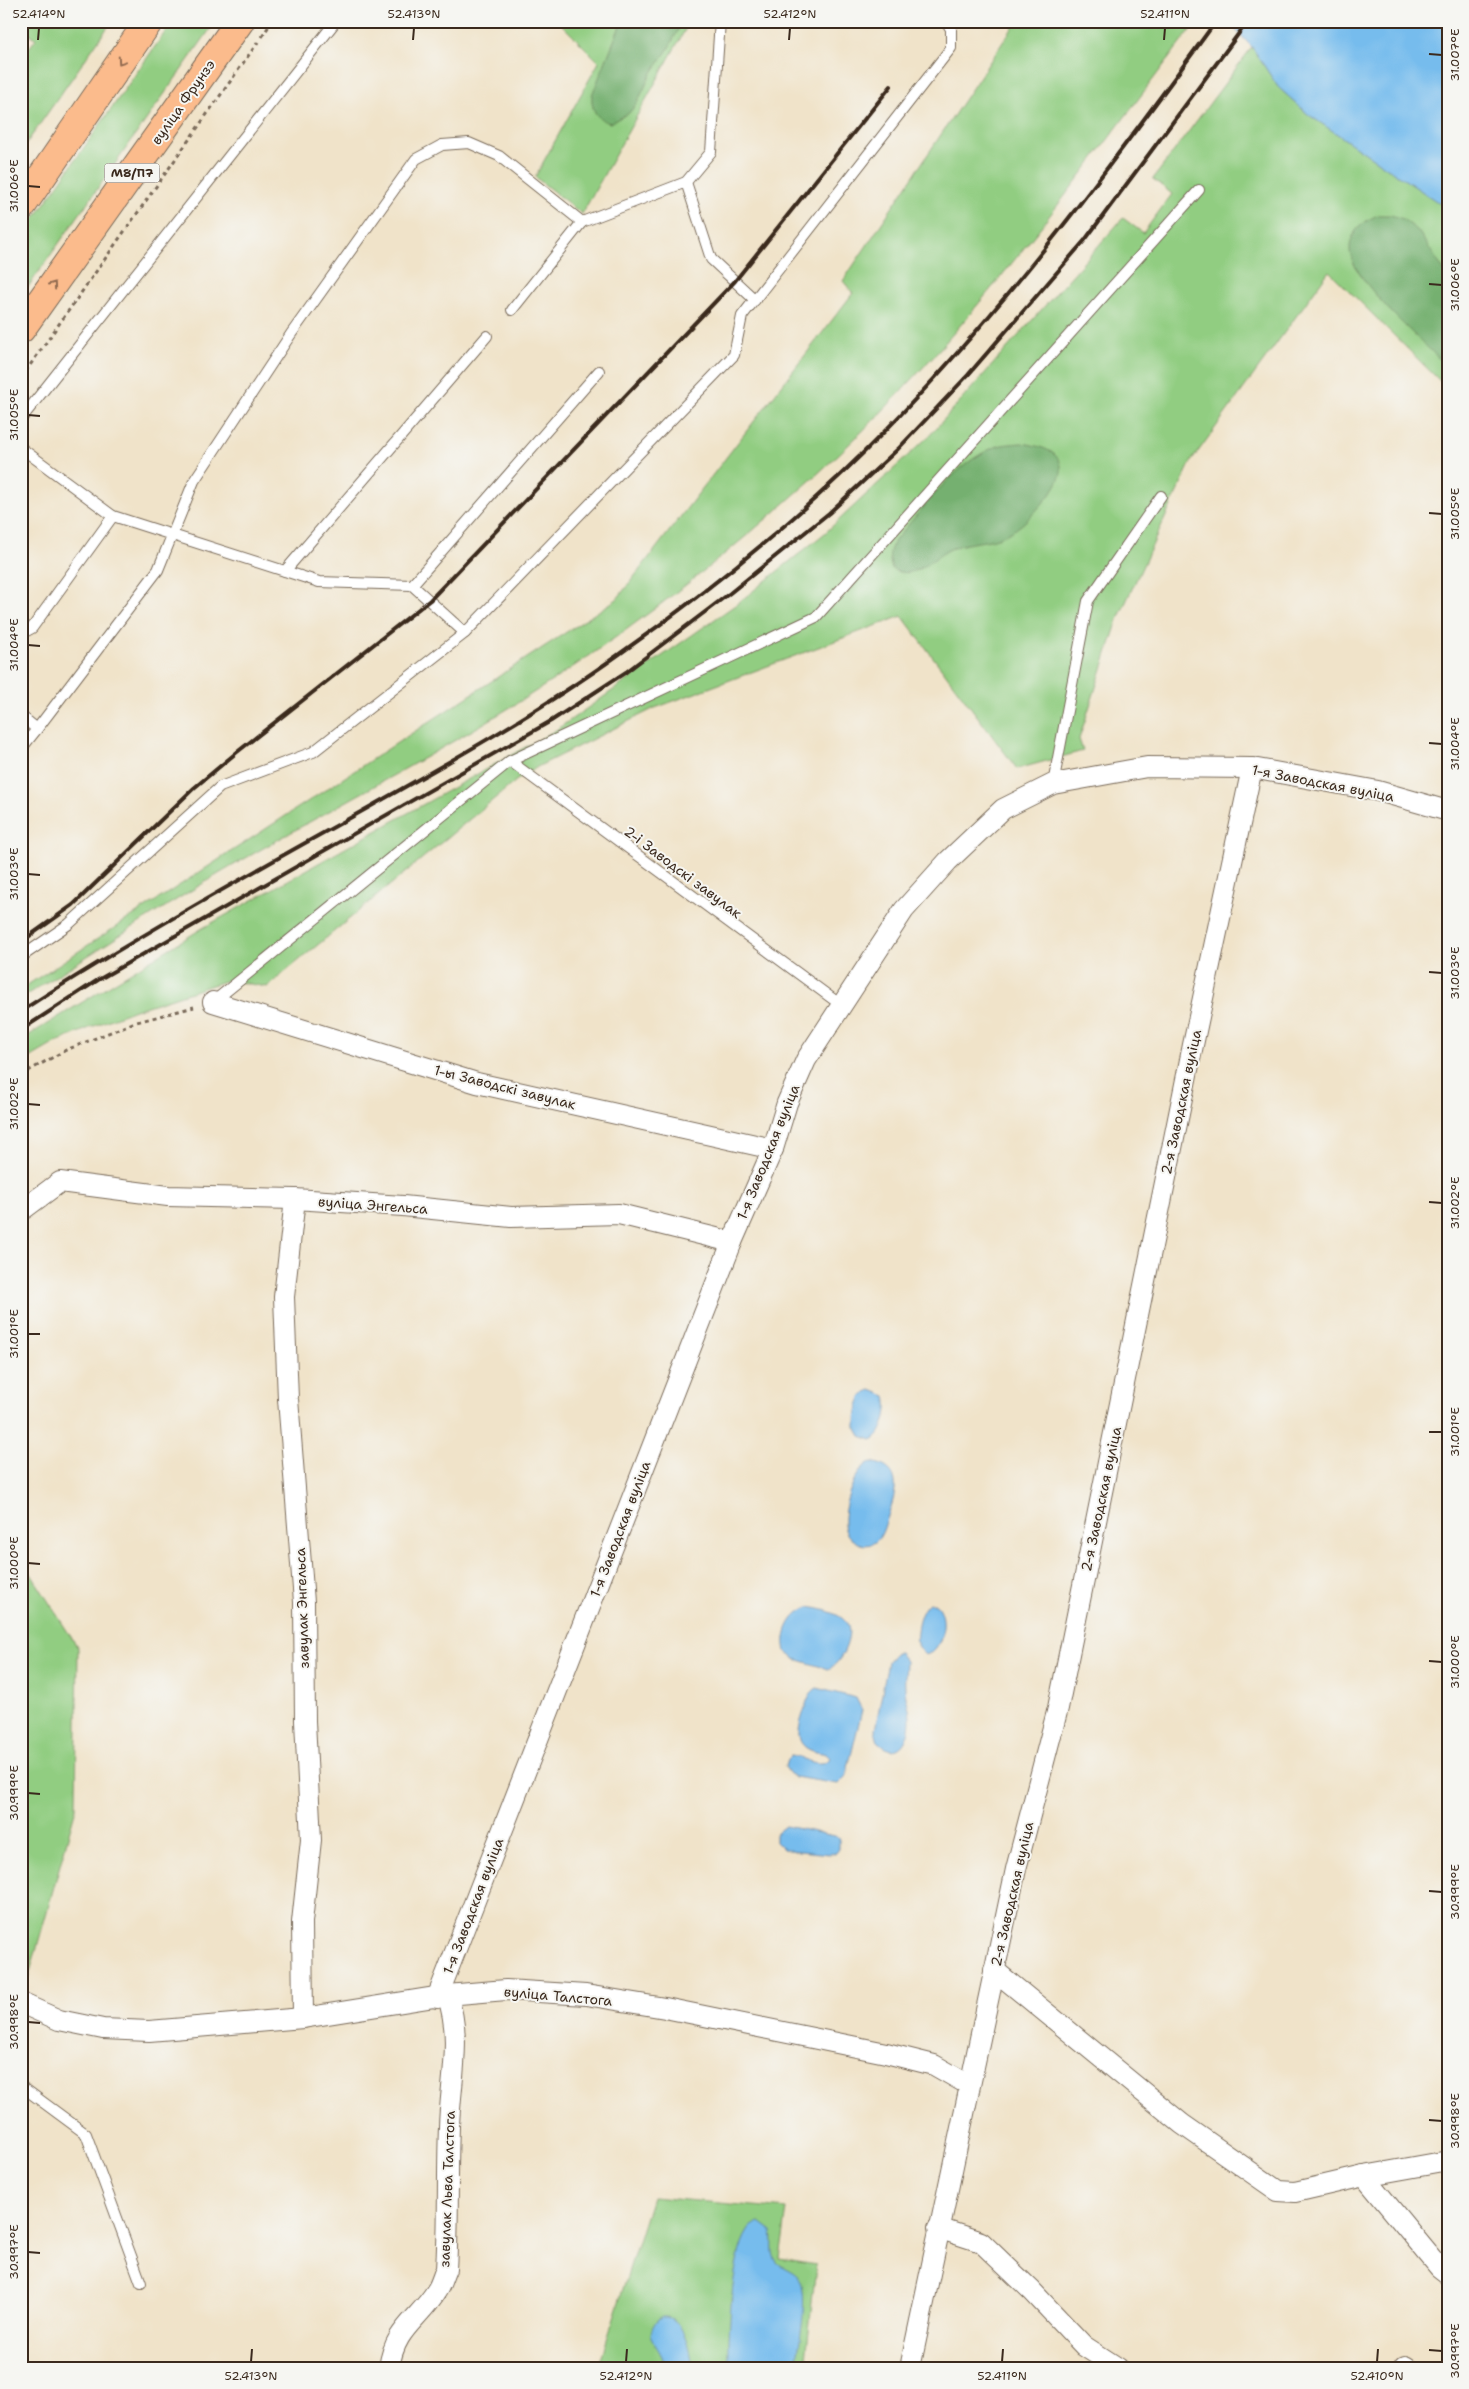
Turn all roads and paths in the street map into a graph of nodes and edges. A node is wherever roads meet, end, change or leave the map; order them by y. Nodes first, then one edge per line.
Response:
1 (148, 21) edge
2 (240, 21) edge
3 (272, 21) edge
4 (336, 21) edge
5 (720, 21) edge
6 (946, 21) edge
7 (686, 182) junction
8 (1199, 190) dead end
9 (21, 206) edge
10 (582, 222) junction
11 (755, 300) junction
12 (512, 310) dead end
13 (21, 329) edge
14 (487, 336) dead end
15 (599, 371) dead end
16 (21, 378) edge
17 (21, 420) edge
18 (21, 448) edge
19 (1161, 496) dead end
20 (113, 516) junction
21 (172, 535) junction
22 (285, 571) junction
23 (412, 585) junction
24 (21, 634) edge
25 (465, 634) junction
26 (21, 716) edge
27 (37, 729) junction
28 (21, 749) edge
29 (510, 761) junction
30 (1252, 768) junction
31 (1053, 784) junction
32 (1448, 811) edge
33 (21, 957) edge
34 (213, 1002) junction
35 (840, 1005) junction
36 (21, 1075) edge
37 (773, 1149) junction
38 (295, 1199) junction
39 (21, 1211) edge
40 (732, 1242) junction
41 (994, 1970) junction
42 (442, 1996) junction
43 (21, 2003) edge
44 (303, 2018) junction
45 (21, 2086) edge
46 (969, 2086) junction
47 (1448, 2161) edge
48 (1364, 2176) junction
49 (938, 2228) junction
50 (1448, 2274) edge
51 (142, 2283) dead end
52 (389, 2368) edge
53 (910, 2368) edge
54 (1118, 2368) edge

1 -> 9 main road
13 -> 2 main road, вуліца Фрунзэ / М8/П7
3 - 16 path
4 - 17 lane
5 - 7 lane
6 - 11 lane
7 - 10 lane
7 - 11 lane
8 - 29 lane
10 - 12 lane
10 - 21 lane
11 - 25 lane
14 - 22 lane
15 - 23 lane
18 - 20 lane
19 - 31 lane
20 - 21 lane
20 - 24 lane
21 - 22 lane
21 - 27 lane
22 - 23 lane
23 - 25 lane
25 - 33 lane
26 - 27 lane
27 - 28 lane
29 - 34 lane
29 - 35 lane, 2-і Заводскі завулак
30 - 31 street, 1-я Заводская вуліца
30 - 32 street, 1-я Заводская вуліца
30 - 41 street, 2-я Заводская вуліца
31 - 35 street, 1-я Заводская вуліца
34 - 36 path
34 - 37 street, 1-ы Заводскі завулак
35 - 37 street, 1-я Заводская вуліца
37 - 40 street, 1-я Заводская вуліца
38 - 39 street, вуліца Энгельса
38 - 40 street, вуліца Энгельса
38 - 44 street, завулак Энгельса
40 - 42 street, 1-я Заводская вуліца
41 - 46 street, 2-я Заводская вуліца
41 - 48 street
42 - 44 street, вуліца Талстога
42 - 46 street, вуліца Талстога
42 - 52 street, завулак Льва Талстога
43 - 44 street, вуліца Талстога
45 - 51 lane
46 - 49 street, 2-я Заводская вуліца
47 - 48 street
48 - 50 street
49 - 53 street, 2-я Заводская вуліца
49 - 54 street

